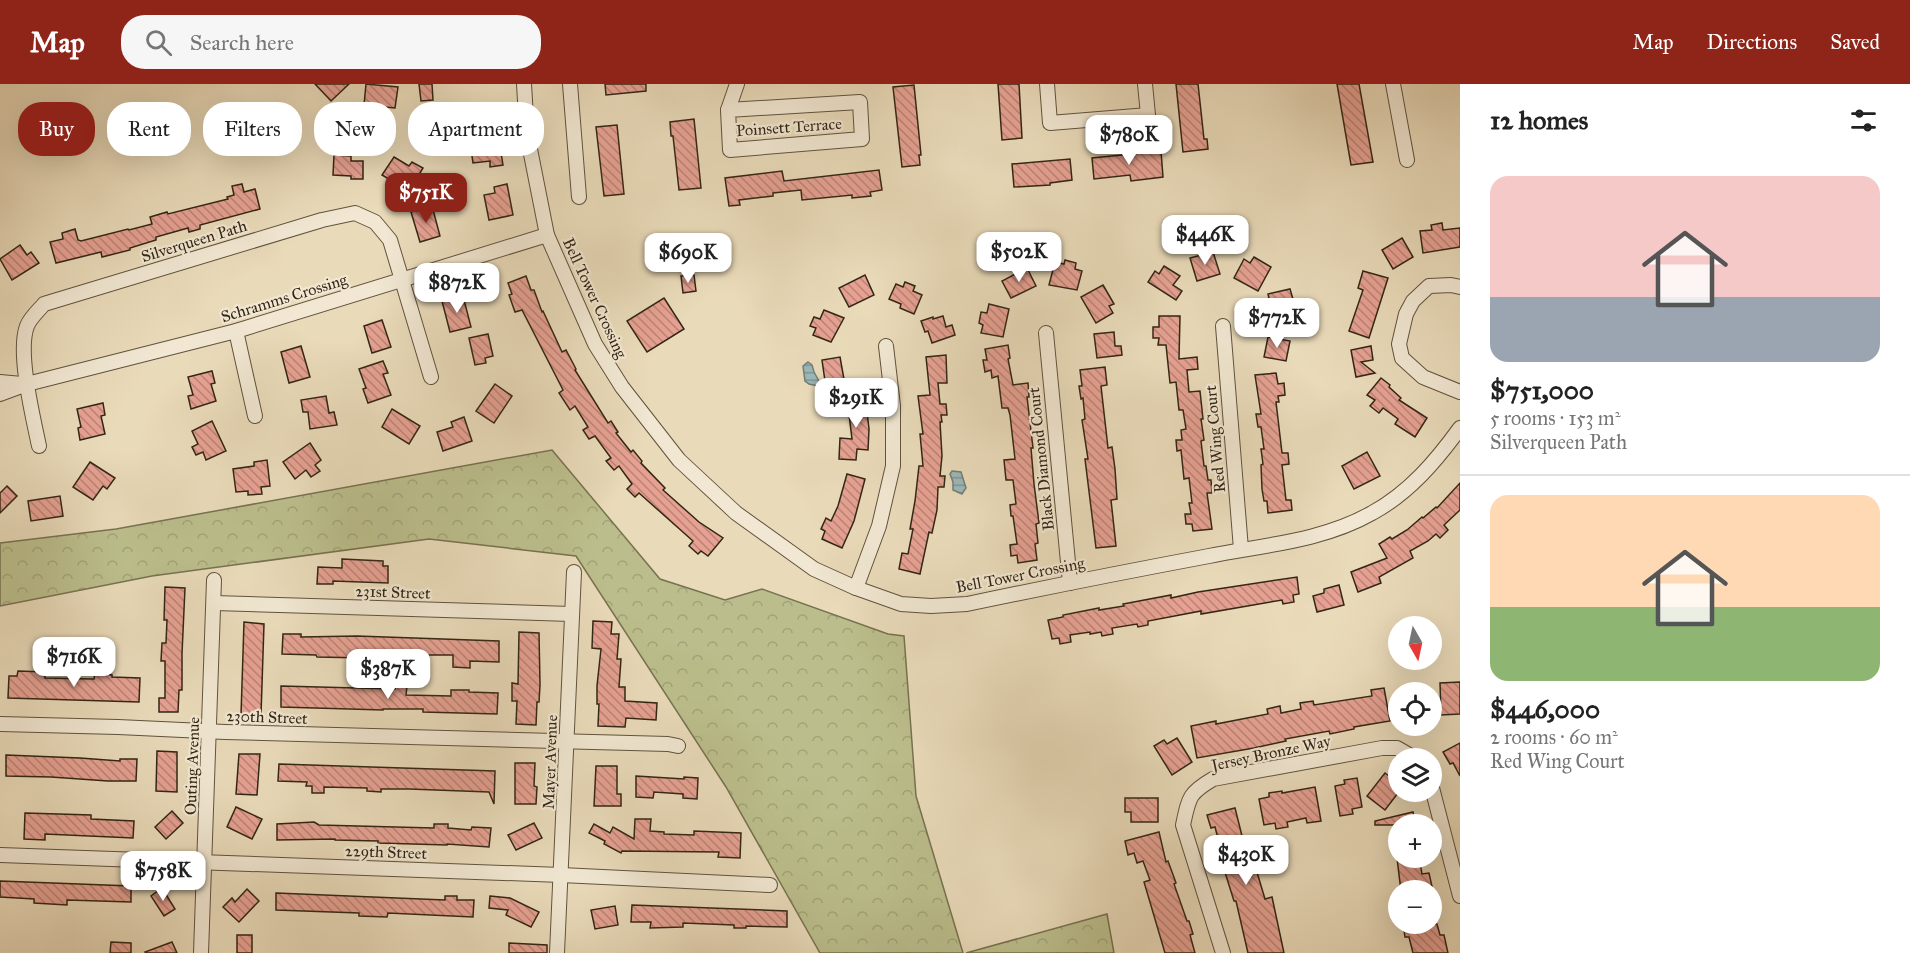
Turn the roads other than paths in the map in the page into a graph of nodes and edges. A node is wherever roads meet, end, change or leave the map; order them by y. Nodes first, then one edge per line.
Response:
1 (524, 84) edge
2 (570, 84) edge
3 (737, 84) edge
4 (1047, 84) edge
5 (1145, 84) edge
6 (1393, 84) edge
7 (728, 110) junction
8 (1407, 160) dead end
9 (579, 197) dead end
10 (547, 235) junction
11 (403, 279) junction
12 (1460, 287) edge
13 (1223, 326) dead end
14 (236, 331) junction
15 (1046, 333) dead end
16 (886, 346) dead end
17 (431, 377) dead end
18 (0, 382) edge
19 (27, 384) junction
20 (1460, 392) edge
21 (0, 394) edge
22 (255, 416) dead end
23 (1460, 428) edge
24 (39, 446) dead end
25 (1241, 549) junction
26 (574, 572) dead end
27 (214, 580) dead end
28 (1070, 583) junction
29 (856, 588) junction
30 (214, 603) junction
31 (572, 614) junction
32 (0, 724) edge
33 (209, 732) junction
34 (568, 742) junction
35 (678, 746) dead end
36 (1388, 748) edge
37 (1436, 802) edge
38 (0, 855) edge
39 (206, 862) junction
40 (561, 875) junction
41 (770, 885) dead end
42 (1460, 896) edge
43 (201, 953) edge
44 (557, 953) edge
45 (1223, 953) edge

1 - 10 street, Bell Tower Crossing
2 - 9 street
3 - 7 street, Poinsett Terrace
4 - 5 street
6 - 8 street
7 - 7 street, Poinsett Terrace
10 - 11 street, Schramms Crossing
10 - 29 street, Bell Tower Crossing
11 - 14 street, Schramms Crossing
11 - 17 street, Silverqueen Path
11 - 19 street, Silverqueen Path
12 - 20 street
13 - 25 street, Red Wing Court
14 - 19 street, Schramms Crossing
14 - 22 street
15 - 28 street, Black Diamond Court
16 - 29 street
18 - 19 street, Schramms Crossing
19 - 21 street, Schramms Crossing
19 - 24 street, Silverqueen Path
23 - 25 street, Bell Tower Crossing
25 - 28 street, Bell Tower Crossing
26 - 31 street, Mayer Avenue
27 - 30 street, Outing Avenue
28 - 29 street, Bell Tower Crossing
30 - 31 street, 231st Street
30 - 33 street, Outing Avenue
31 - 34 street, Mayer Avenue
32 - 33 street, 230th Street
33 - 34 street, 230th Street
33 - 39 street, Outing Avenue
34 - 35 street, 230th Street
34 - 40 street, Mayer Avenue
36 - 45 street, Jersey Bronze Way
37 - 42 street
38 - 39 street, 229th Street
39 - 40 street, 229th Street
39 - 43 street, Outing Avenue
40 - 41 street, 229th Street
40 - 44 street, Mayer Avenue

